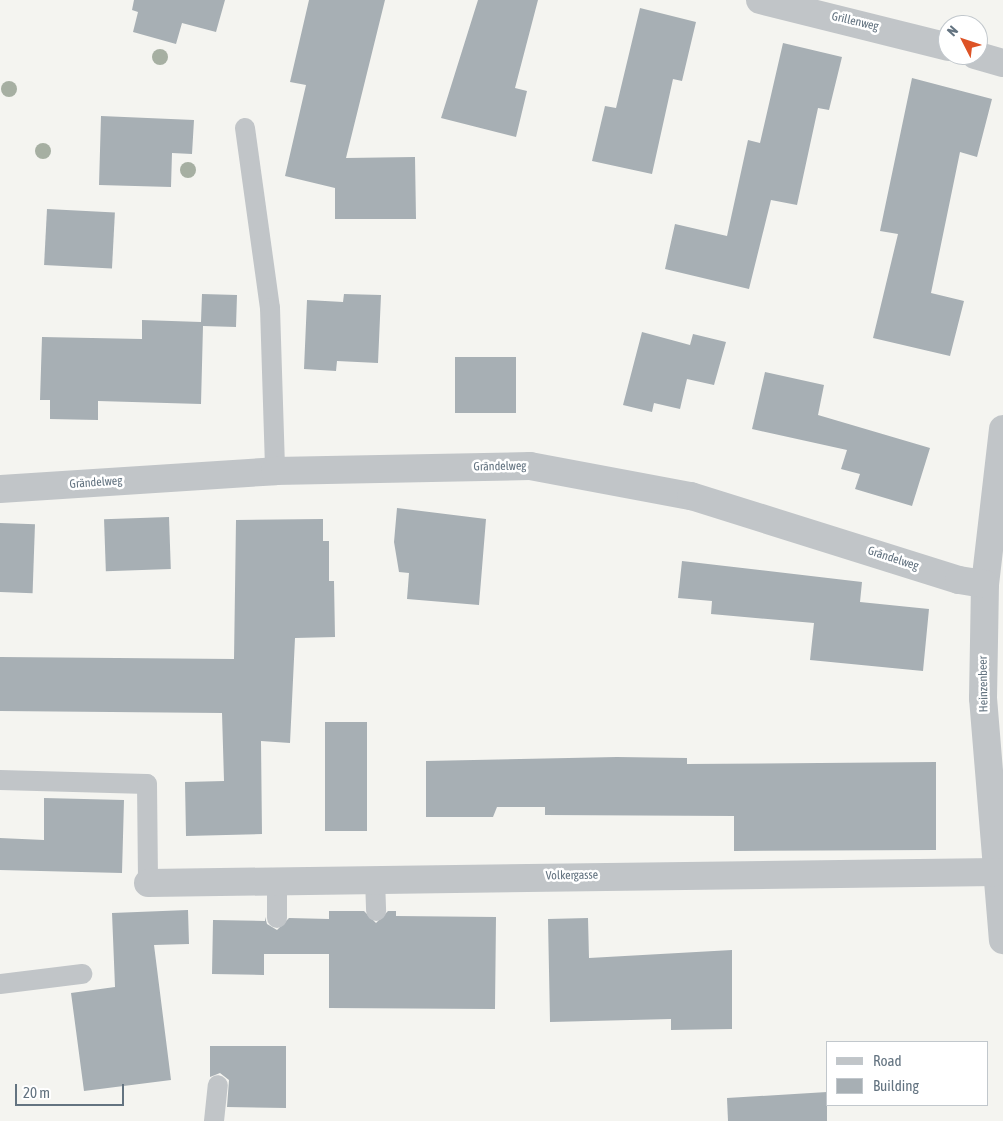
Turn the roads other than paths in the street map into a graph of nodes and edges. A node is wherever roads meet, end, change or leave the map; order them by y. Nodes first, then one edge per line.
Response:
1 (760, 0) edge
2 (938, 44) edge
3 (988, 59) edge
4 (1003, 63) edge
5 (245, 128) dead end
6 (1003, 429) edge
7 (276, 471) junction
8 (0, 489) edge
9 (985, 584) junction
10 (0, 780) edge
11 (997, 872) junction
12 (375, 879) junction
13 (277, 881) junction
14 (148, 883) joint
15 (376, 911) dead end
16 (277, 918) dead end
17 (1003, 940) edge
18 (82, 974) dead end
19 (0, 984) edge
20 (218, 1085) dead end
21 (214, 1121) edge

1 - 2 street, Grillenweg
3 - 4 street
5 - 7 lane
6 - 9 street, Heinzenbeer
7 - 8 street, Grändelweg
7 - 9 street, Grändelweg
9 - 11 street, Heinzenbeer
10 - 14 lane
11 - 12 street, Volkergasse
11 - 17 street, Heinzenbeer
12 - 13 street, Volkergasse
12 - 15 lane
13 - 14 street, Volkergasse
13 - 16 lane
18 - 19 lane
20 - 21 lane

